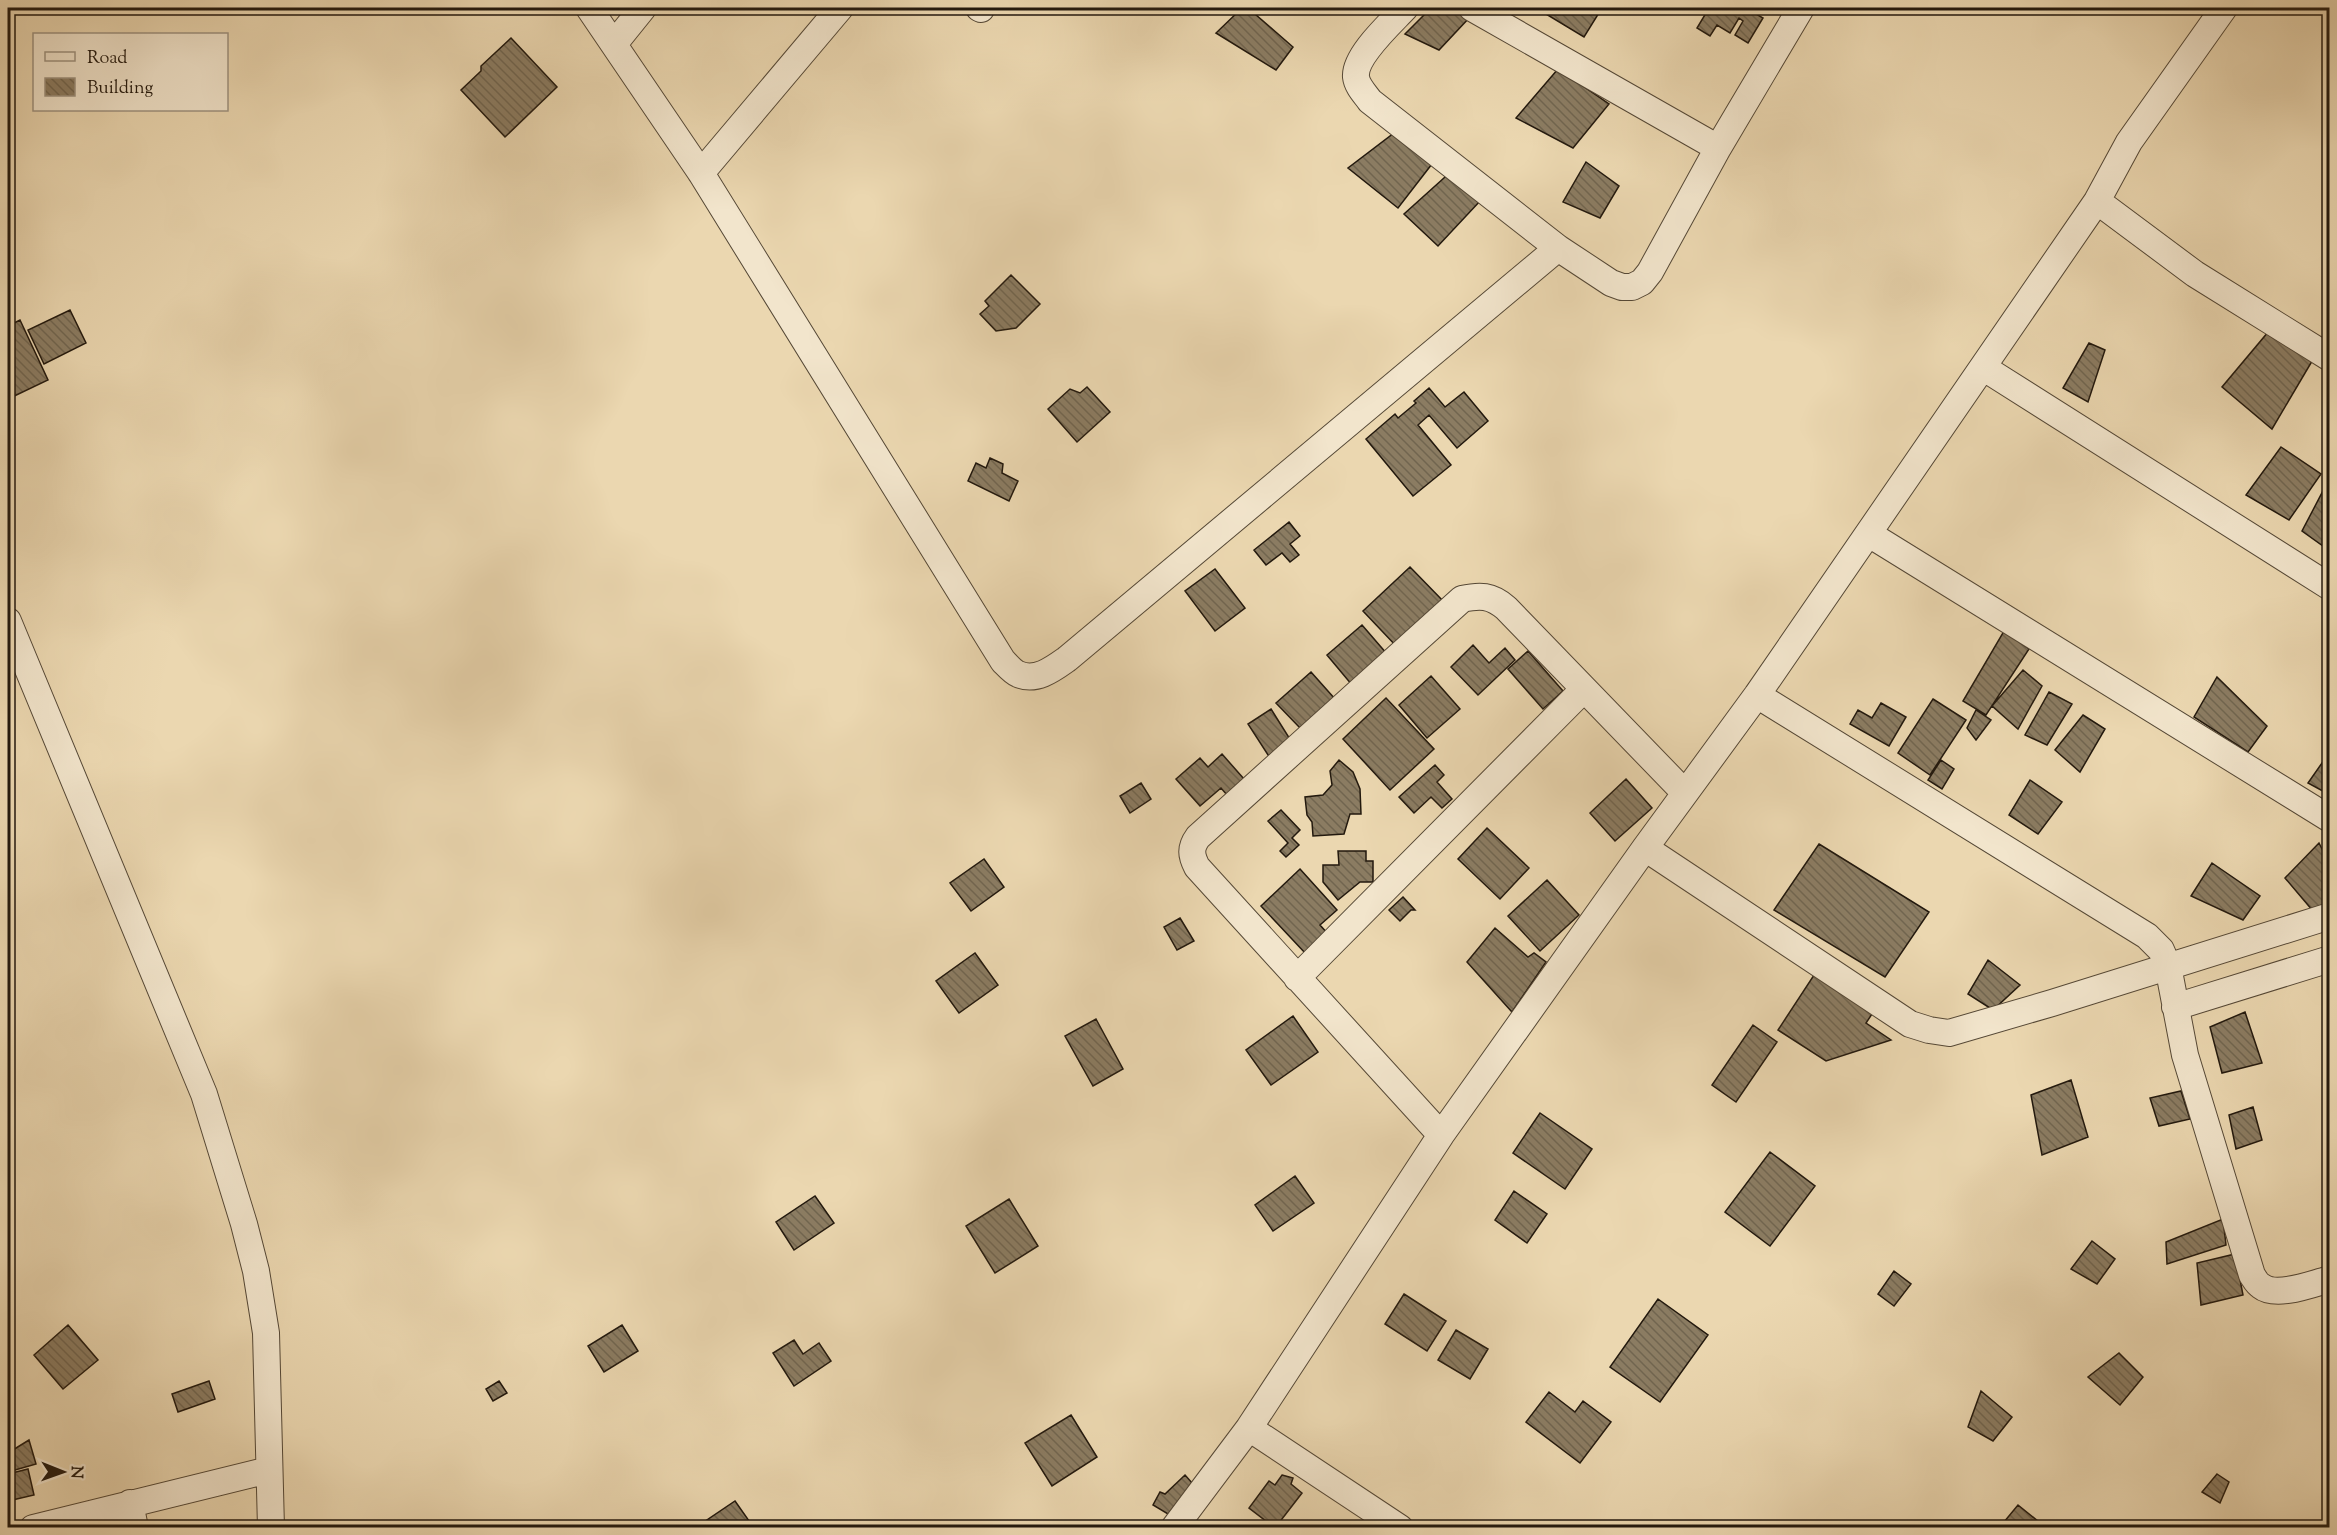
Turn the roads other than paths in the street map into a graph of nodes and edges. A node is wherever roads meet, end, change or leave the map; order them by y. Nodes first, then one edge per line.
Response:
1 (589, 8) edge
2 (643, 8) edge
3 (840, 8) edge
4 (1404, 8) edge
5 (1472, 8) edge
6 (1798, 8) edge
7 (2224, 8) edge
8 (614, 44) junction
9 (1718, 148) junction
10 (701, 173) junction
11 (2097, 201) junction
12 (1558, 248) junction
13 (2330, 358) edge
14 (1984, 368) junction
15 (1869, 534) junction
16 (2330, 587) edge
17 (8, 621) edge
18 (1583, 690) junction
19 (1757, 694) junction
20 (1684, 793) junction
21 (2330, 819) edge
22 (1645, 848) junction
23 (2330, 916) edge
24 (2330, 959) edge
25 (2168, 966) junction
26 (1297, 978) junction
27 (2175, 1007) junction
28 (1441, 1135) junction
29 (2330, 1279) edge
30 (1249, 1428) junction
31 (269, 1470) junction
32 (133, 1515) edge
33 (33, 1527) edge
34 (272, 1527) edge
35 (1174, 1527) edge
36 (1400, 1527) edge

1 - 8 street
2 - 8 street
3 - 10 street
4 - 12 street
5 - 9 street
6 - 9 street
7 - 11 street
8 - 10 street
9 - 12 street
10 - 12 street
11 - 13 street
11 - 14 street
14 - 15 street
14 - 16 street
15 - 19 street
15 - 21 street
17 - 31 street
18 - 20 street
18 - 26 street
18 - 26 street
19 - 20 street
19 - 25 street
20 - 22 street
22 - 25 street
22 - 28 street
23 - 25 street
24 - 27 street
25 - 27 street
26 - 28 street
27 - 29 street
28 - 30 street
30 - 35 street
30 - 36 street
31 - 32 street
31 - 34 street
32 - 33 street

